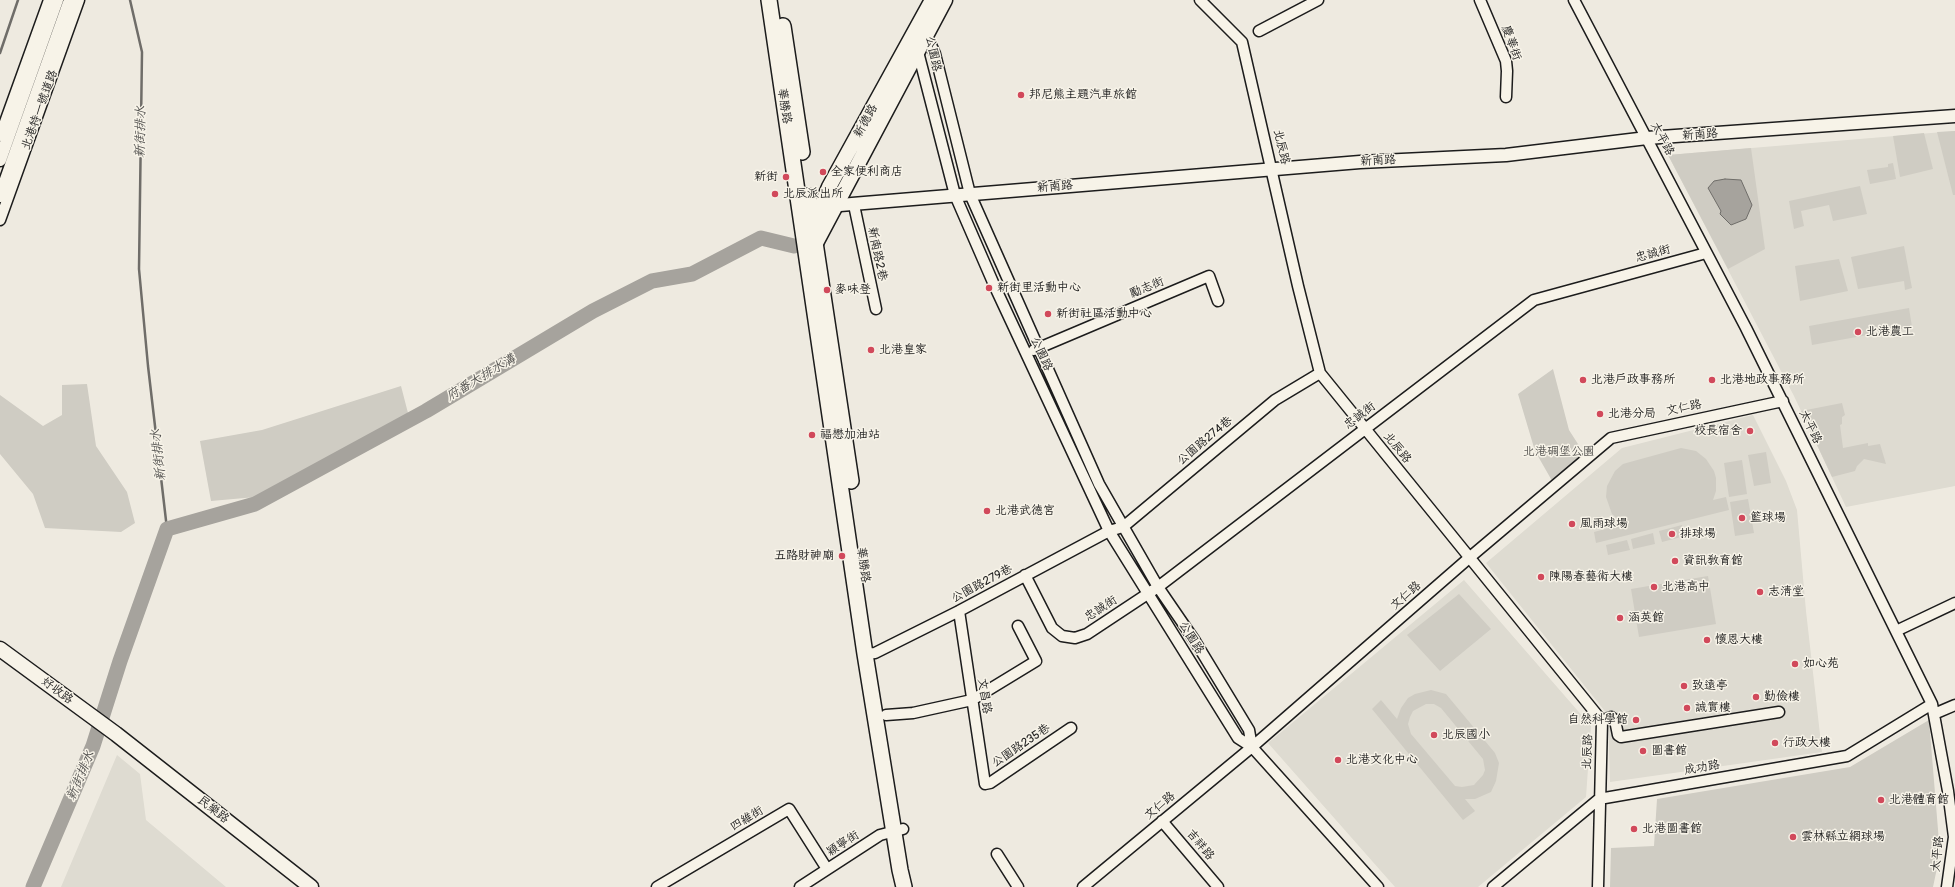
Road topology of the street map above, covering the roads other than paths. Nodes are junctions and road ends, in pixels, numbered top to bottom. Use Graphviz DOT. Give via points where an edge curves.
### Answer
graph roads {
  1 [pos="49,0"];
  2 [pos="57,0"];
  3 [pos="70,0"];
  4 [pos="79,0"];
  5 [pos="769,0"];
  6 [pos="779,0"];
  7 [pos="932,0"];
  8 [pos="945,0"];
  9 [pos="1200,0"];
  10 [pos="1318,0"];
  11 [pos="1480,0"];
  12 [pos="1574,0"];
  13 [pos="1259,31"];
  14 [pos="921,35"];
  15 [pos="919,53"];
  16 [pos="1506,97"];
  17 [pos="1955,116"];
  18 [pos="0,136"];
  19 [pos="1647,138"];
  20 [pos="0,160"];
  21 [pos="1273,169"];
  22 [pos="970,194"];
  23 [pos="955,195"];
  24 [pos="0,196"];
  25 [pos="854,205"];
  26 [pos="816,210"];
  27 [pos="0,220"];
  28 [pos="811,244"];
  29 [pos="1706,253"];
  30 [pos="1218,301"];
  31 [pos="876,309"];
  32 [pos="1039,347"];
  33 [pos="1026,353"];
  34 [pos="1320,373"];
  35 [pos="1783,402"];
  36 [pos="1364,429"];
  37 [pos="1123,527"];
  38 [pos="1109,531"];
  39 [pos="1469,558"];
  40 [pos="1025,575"];
  41 [pos="1158,587"];
  42 [pos="1148,594"];
  43 [pos="1955,603"];
  44 [pos="959,611"];
  45 [pos="1018,626"];
  46 [pos="1896,631"];
  47 [pos="0,649"];
  48 [pos="870,654"];
  49 [pos="972,700"];
  50 [pos="1955,705"];
  51 [pos="1933,709"];
  52 [pos="1779,712"];
  53 [pos="886,715"];
  54 [pos="1602,721"];
  55 [pos="1071,728"];
  56 [pos="114,733"];
  57 [pos="1252,747"];
  58 [pos="986,784"];
  59 [pos="1952,789"];
  60 [pos="1599,799"];
  61 [pos="1162,821"];
  62 [pos="899,830"];
  63 [pos="997,854"];
  64 [pos="827,870"];
  65 [pos="311,887"];
  66 [pos="657,887"];
  67 [pos="800,887"];
  68 [pos="904,887"];
  69 [pos="913,887"];
  70 [pos="1018,887"];
  71 [pos="1083,887"];
  72 [pos="1218,887"];
  73 [pos="1378,887"];
  74 [pos="1493,887"];
  75 [pos="1598,887"];
  76 [pos="1947,887"];
  1 -- 18 [label="street"];
  2 -- 20 [label="street, 北港特一號道路"];
  3 -- 24 [label="street, 北港特一號道路"];
  4 -- 27 [label="street, 北港特一號道路"];
  5 -- 26 [label="main road, 華勝路"];
  6 -- 26 [label="main road, 華勝路"];
  7 -- 14 [label="main road, 新德路"];
  8 -- 14 [label="main road, 新德路"];
  9 -- 21 [label="street, 北辰路" via="1242,42"];
  10 -- 13 [label="street"];
  11 -- 16 [label="street, 慶華街" via="1506,62"];
  12 -- 19 [label="street, 太平路"];
  14 -- 15 [label="main road, 新德路"];
  14 -- 22 [label="street, 公園路" via="935,54"];
  14 -- 26 [label="main road, 新德路"];
  15 -- 23 [label="street, 公園路"];
  15 -- 26 [label="main road, 新德路"];
  17 -- 19 [label="street, 新南路"];
  19 -- 21 [label="street, 新南路" via="1506,155"];
  19 -- 29 [label="street, 太平路"];
  21 -- 22 [label="street, 新南路"];
  21 -- 34 [label="street, 北辰路"];
  22 -- 23 [label="street, 新南路"];
  22 -- 32 [label="street, 公園路"];
  23 -- 25 [label="street, 新南路"];
  23 -- 33 [label="street, 公園路"];
  25 -- 26 [label="street, 新南路"];
  25 -- 31 [label="street, 新南路2巷"];
  26 -- 28 [label="main road, 華勝路"];
  26 -- 28 [label="main road, 新德路"];
  28 -- 48 [label="main road, 華勝路"];
  29 -- 35 [label="street, 太平路"];
  29 -- 36 [label="street, 忠誠街" via="1534,300"];
  30 -- 32 [label="street, 勵志街" via="1209,276"];
  32 -- 33 [label="street, 勵志街"];
  32 -- 37 [label="street, 公園路" via="1099,484"];
  33 -- 38 [label="street, 公園路"];
  34 -- 36 [label="street, 北辰路"];
  34 -- 37 [label="street, 公園路274巷" via="1275,400"];
  35 -- 39 [label="street, 文仁路" via="1611,438"];
  35 -- 46 [label="street, 太平路"];
  36 -- 39 [label="street, 北辰路"];
  36 -- 41 [label="street, 忠誠街"];
  37 -- 38 [label="street, 公園路274巷"];
  37 -- 41 [label="street, 公園路"];
  38 -- 40 [label="street, 公園路279巷"];
  38 -- 42 [label="street, 公園路"];
  39 -- 54 [label="street, 北辰路"];
  39 -- 57 [label="street, 文仁路"];
  40 -- 42 [label="street, 忠誠街" via="1052,628 1062,636 1075,638 1087,634"];
  40 -- 44 [label="street, 公園路279巷"];
  41 -- 42 [label="street, 忠誠街"];
  41 -- 57 [label="street, 公園路" via="1195,641 1249,730"];
  42 -- 57 [label="street, 公園路" via="1238,738"];
  43 -- 46 [label="street"];
  44 -- 48 [label="street, 公園路279巷"];
  44 -- 49 [label="street, 文昌路"];
  45 -- 49 [label="street" via="1036,661"];
  46 -- 51 [label="street, 太平路"];
  47 -- 56 [label="main road, 好收路"];
  48 -- 53 [label="main road, 華勝路"];
  48 -- 62 [label="main road, 華勝路"];
  49 -- 53 [label="street" via="913,713"];
  49 -- 58 [label="street, 文昌路"];
  50 -- 51 [label="street, 成功路"];
  51 -- 59 [label="street, 太平路"];
  51 -- 60 [label="street, 成功路" via="1848,756"];
  52 -- 54 [label="street" via="1621,737 1618,735 1615,720 1611,717"];
  53 -- 62 [label="main road, 華勝路"];
  54 -- 60 [label="street, 北辰路"];
  55 -- 58 [label="street, 公園路235巷"];
  56 -- 65 [label="main road, 民樂路"];
  57 -- 61 [label="street, 文仁路"];
  57 -- 73 [label="street, 公園路"];
  59 -- 76 [label="street, 太平路" via="1954,837"];
  60 -- 74 [label="street, 成功路"];
  60 -- 75 [label="street, 北辰路"];
  61 -- 71 [label="street, 文仁路"];
  61 -- 72 [label="street, 吉祥路"];
  62 -- 64 [label="street, 穎寧街" via="880,835"];
  62 -- 68 [label="main road, 華勝路" via="900,870"];
  62 -- 69 [label="main road, 華勝路"];
  63 -- 70 [label="street"];
  64 -- 66 [label="street, 四維街" via="789,809"];
  64 -- 67 [label="street, 穎寧街"];
}
